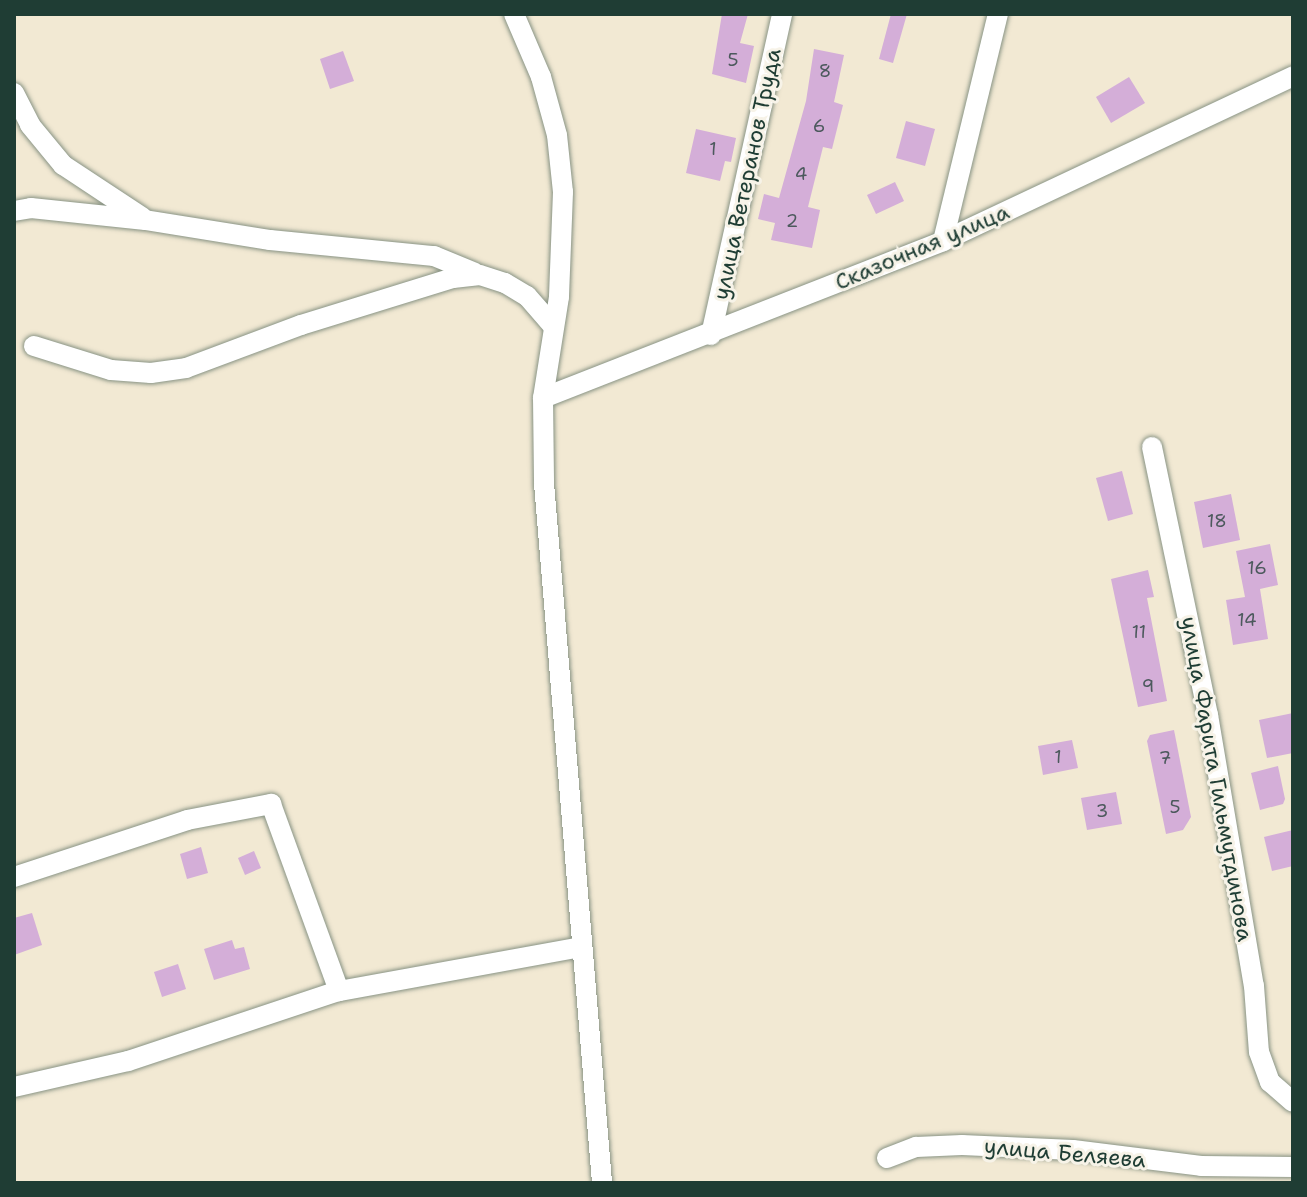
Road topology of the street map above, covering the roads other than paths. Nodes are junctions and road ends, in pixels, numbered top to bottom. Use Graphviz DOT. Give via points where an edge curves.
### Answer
graph roads {
  1 [pos="514,14"];
  2 [pos="782,14"];
  3 [pos="998,14"];
  4 [pos="1293,76"];
  5 [pos="14,93"];
  6 [pos="14,211"];
  7 [pos="145,220"];
  8 [pos="943,241"];
  9 [pos="480,275"];
  10 [pos="552,325"];
  11 [pos="711,335"];
  12 [pos="34,346"];
  13 [pos="543,398"];
  14 [pos="1152,447"];
  15 [pos="14,877"];
  16 [pos="581,947"];
  17 [pos="339,991"];
  18 [pos="14,1087"];
  19 [pos="1293,1102"];
  20 [pos="887,1158"];
  21 [pos="1293,1167"];
  22 [pos="602,1183"];
  1 -- 10 [label="street" via="541,77 557,135 563,192 559,297"];
  2 -- 11 [label="street, улица Ветеранов Труда"];
  3 -- 8 [label="street"];
  4 -- 8 [label="street, Сказочная улица"];
  5 -- 7 [label="street" via="30,125 63,165"];
  6 -- 7 [label="street" via="31,208"];
  7 -- 9 [label="street" via="270,240 434,256"];
  8 -- 11 [label="street, Сказочная улица"];
  9 -- 10 [label="street" via="527,296"];
  9 -- 12 [label="street" via="453,278 316,320 186,368 151,373 111,370"];
  10 -- 13 [label="street"];
  11 -- 13 [label="street, Сказочная улица"];
  13 -- 16 [label="street" via="544,483"];
  14 -- 19 [label="street, улица Фарита Гильмутдинова" via="1227,821 1254,986 1259,1052 1270,1082"];
  15 -- 17 [label="street" via="187,820 271,804"];
  16 -- 17 [label="street"];
  16 -- 22 [label="street"];
  17 -- 18 [label="street" via="128,1061"];
  20 -- 21 [label="street, улица Беляева" via="916,1147 962,1145 1073,1150 1201,1166"];
}
